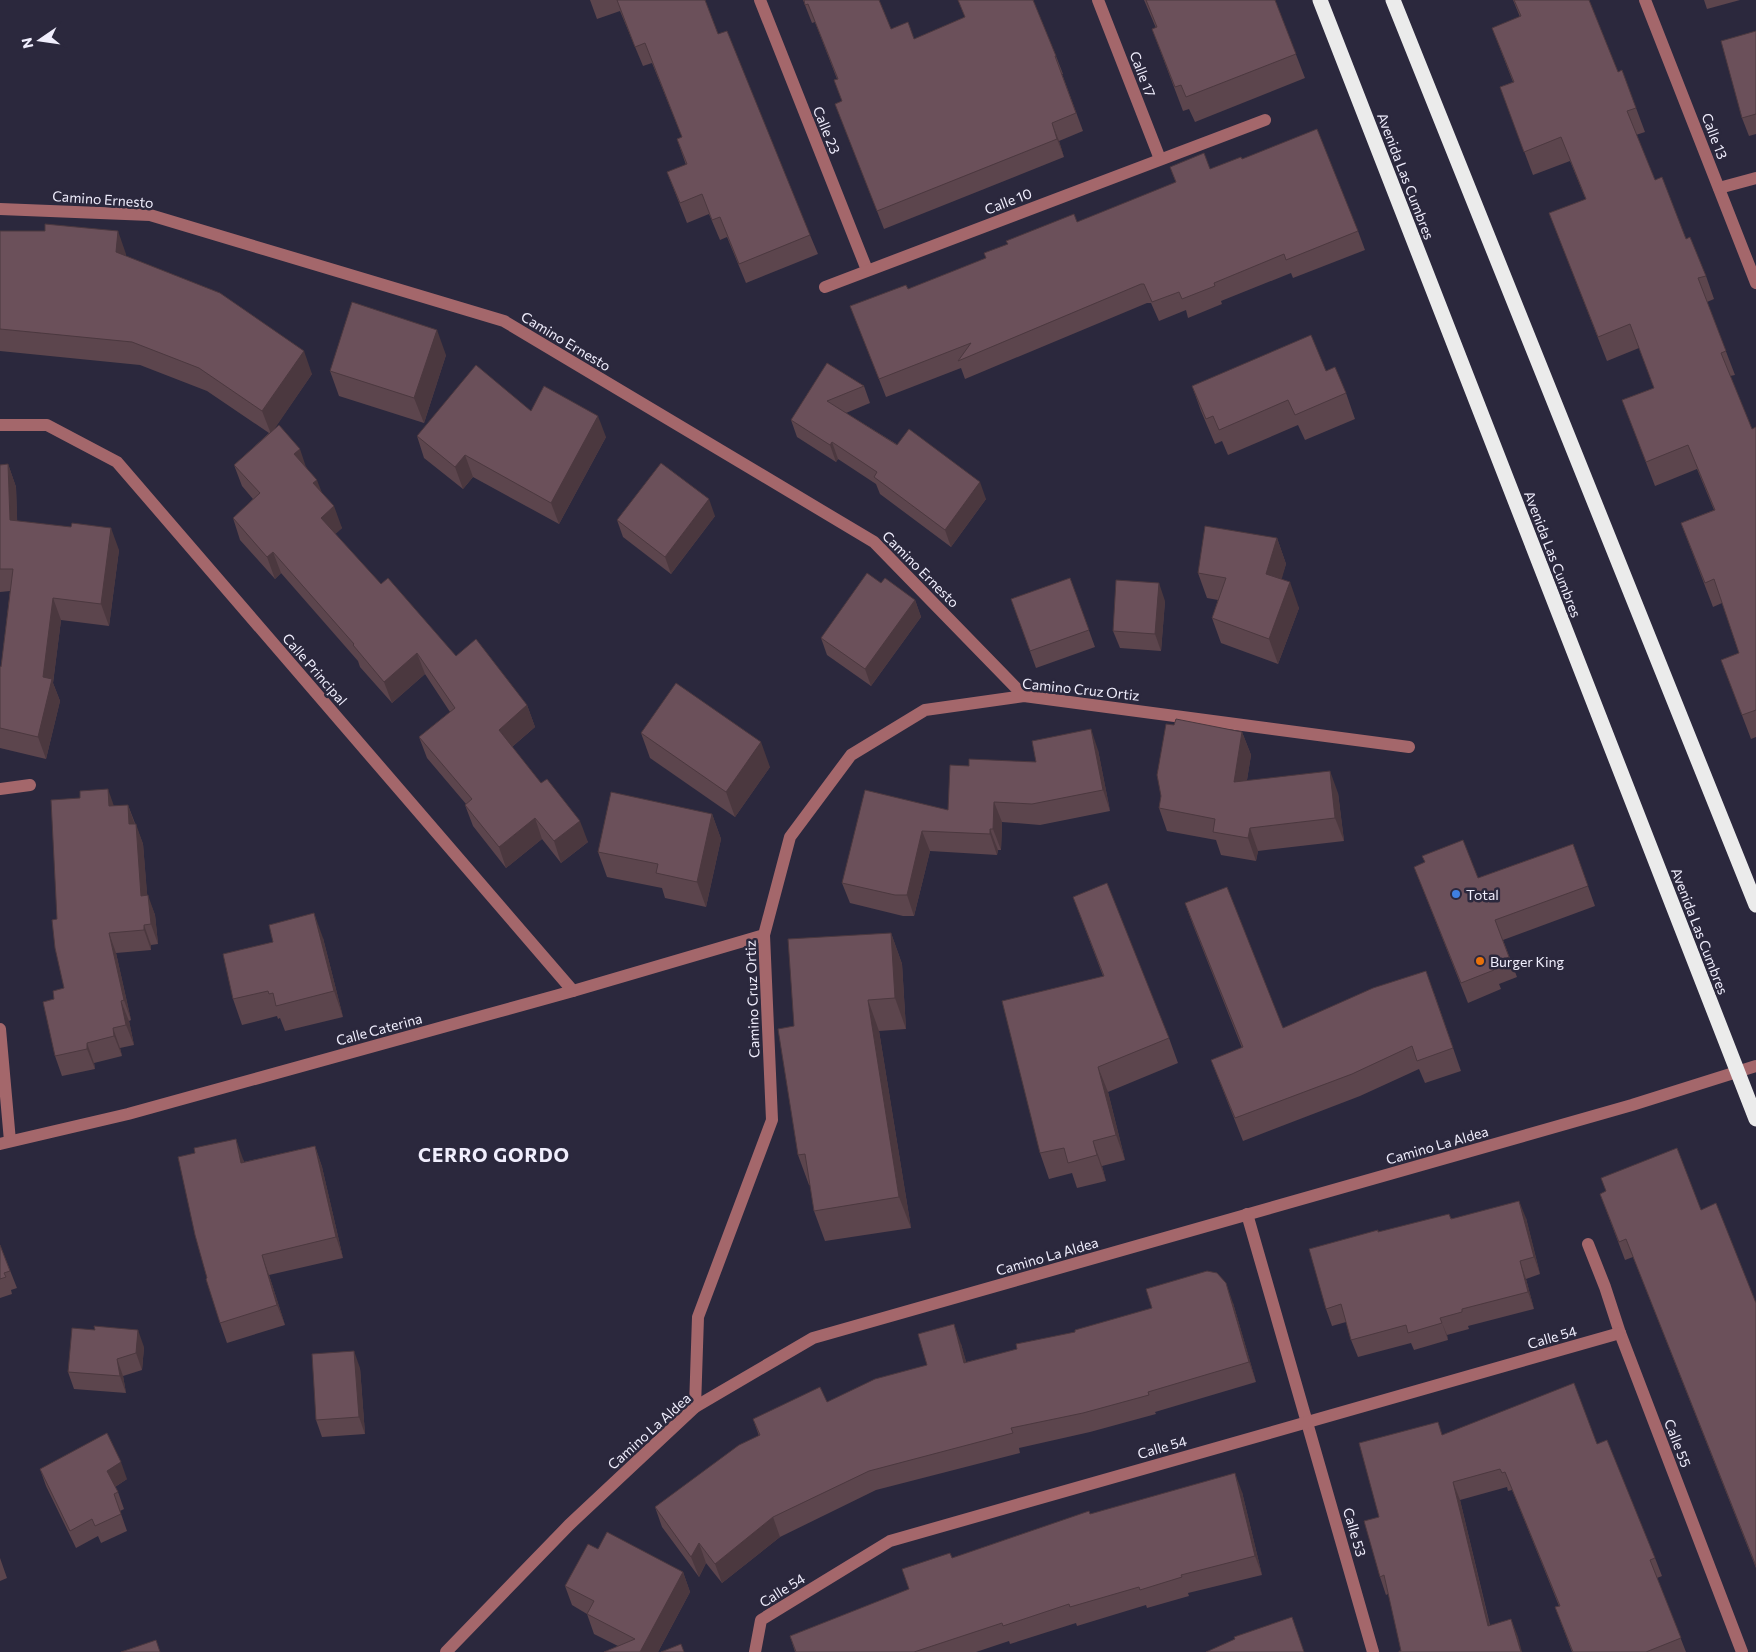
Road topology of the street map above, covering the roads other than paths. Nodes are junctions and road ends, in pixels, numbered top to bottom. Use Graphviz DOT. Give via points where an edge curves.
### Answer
graph roads {
  1 [pos="760,0"];
  2 [pos="1098,0"];
  3 [pos="1320,0"];
  4 [pos="1394,0"];
  5 [pos="1645,0"];
  6 [pos="1265,120"];
  7 [pos="1160,159"];
  8 [pos="1756,178"];
  9 [pos="1719,188"];
  10 [pos="0,209"];
  11 [pos="867,270"];
  12 [pos="1756,283"];
  13 [pos="825,287"];
  14 [pos="0,425"];
  15 [pos="1024,696"];
  16 [pos="1409,747"];
  17 [pos="30,786"];
  18 [pos="0,789"];
  19 [pos="1756,905"];
  20 [pos="764,935"];
  21 [pos="573,991"];
  22 [pos="0,1029"];
  23 [pos="1756,1066"];
  24 [pos="1738,1072"];
  25 [pos="1756,1119"];
  26 [pos="5,1143"];
  27 [pos="1247,1214"];
  28 [pos="1588,1244"];
  29 [pos="1620,1334"];
  30 [pos="695,1407"];
  31 [pos="1308,1421"];
  32 [pos="446,1652"];
  33 [pos="755,1652"];
  34 [pos="1373,1652"];
  35 [pos="1742,1652"];
  1 -- 11 [label="street, Calle 23"];
  2 -- 7 [label="street, Calle 17"];
  3 -- 24 [label="highway, Avenida Las Cumbres"];
  4 -- 19 [label="highway"];
  5 -- 9 [label="street, Calle 13"];
  6 -- 7 [label="street, Calle 10"];
  7 -- 11 [label="street, Calle 10"];
  8 -- 9 [label="street"];
  9 -- 12 [label="street, Calle 13"];
  10 -- 15 [label="street, Camino Ernesto" via="150,215 504,321 874,542"];
  11 -- 13 [label="street, Calle 10"];
  14 -- 21 [label="street, Calle Principal" via="46,425 117,462"];
  15 -- 16 [label="street, Camino Cruz Ortiz"];
  15 -- 20 [label="street, Camino Cruz Ortiz" via="925,710 851,754 790,837"];
  17 -- 18 [label="street"];
  20 -- 21 [label="street, Calle Caterina"];
  20 -- 30 [label="street, Camino Cruz Ortiz" via="772,1120 698,1317"];
  21 -- 26 [label="street, Calle Caterina" via="138,1111"];
  22 -- 26 [label="street"];
  23 -- 24 [label="street, Camino La Aldea"];
  24 -- 25 [label="highway, Avenida Las Cumbres"];
  24 -- 27 [label="street, Camino La Aldea"];
  27 -- 30 [label="street, Camino La Aldea" via="813,1338"];
  27 -- 31 [label="street, Calle 53"];
  28 -- 29 [label="street, Calle 55"];
  29 -- 31 [label="street, Calle 54"];
  29 -- 35 [label="street, Calle 55"];
  30 -- 32 [label="street, Camino La Aldea" via="569,1525"];
  31 -- 33 [label="street, Calle 54" via="890,1540 761,1620"];
  31 -- 34 [label="street, Calle 53"];
}
